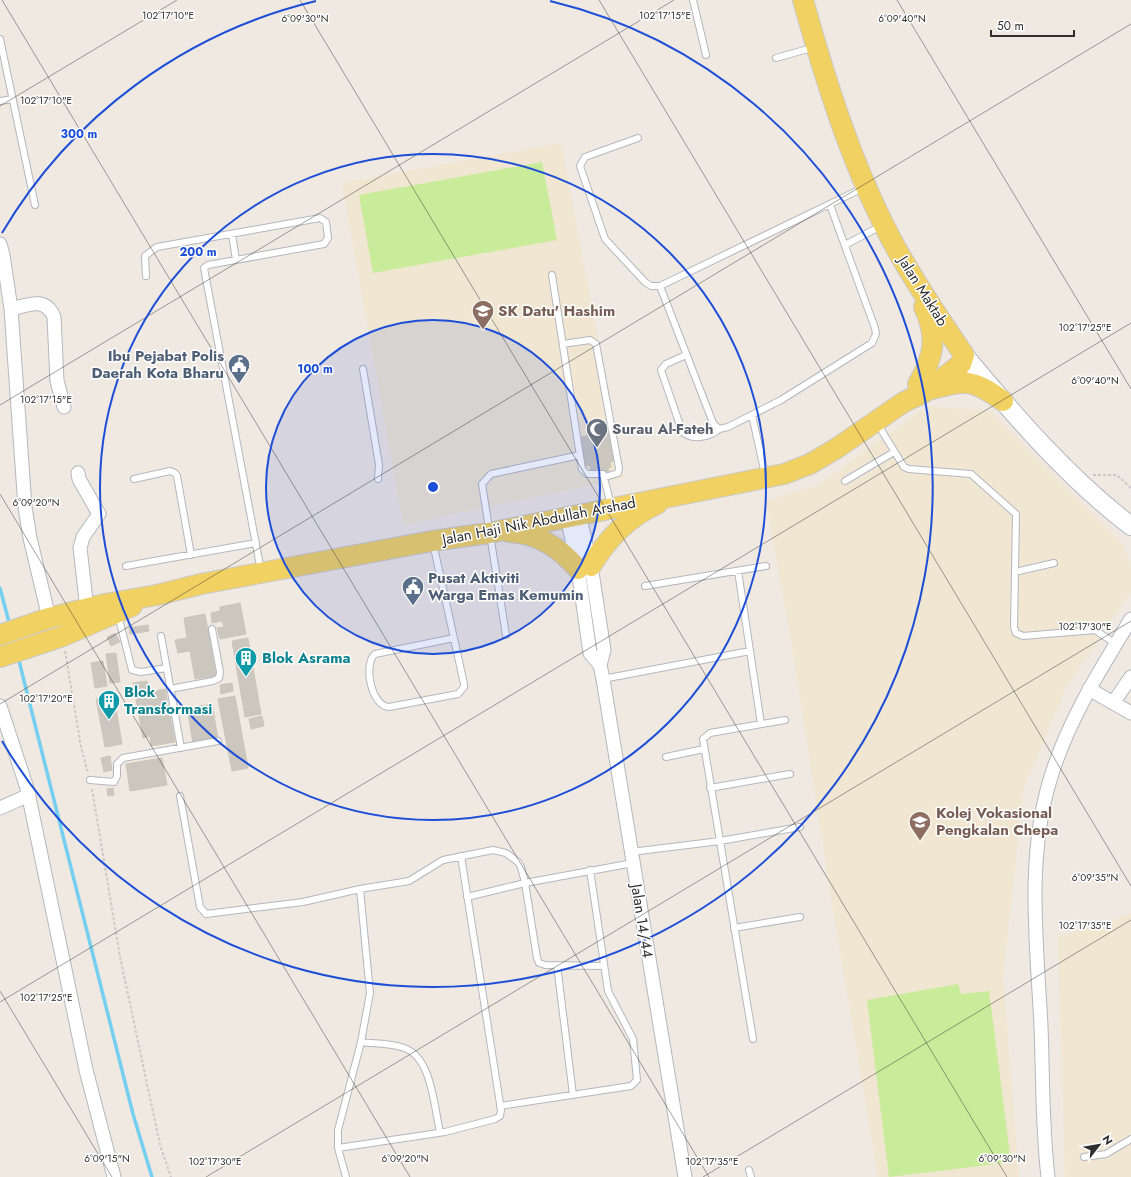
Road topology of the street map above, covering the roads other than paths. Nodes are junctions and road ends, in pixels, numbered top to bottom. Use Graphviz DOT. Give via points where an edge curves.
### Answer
graph roads {
  1 [pos="693,0"];
  2 [pos="803,0"];
  3 [pos="0,39"];
  4 [pos="816,46"];
  5 [pos="706,55"];
  6 [pos="776,58"];
  7 [pos="13,99"];
  8 [pos="0,101"];
  9 [pos="638,138"];
  10 [pos="866,186"];
  11 [pos="35,205"];
  12 [pos="830,205"];
  13 [pos="884,224"];
  14 [pos="232,234"];
  15 [pos="0,244"];
  16 [pos="846,245"];
  17 [pos="897,251"];
  18 [pos="236,260"];
  19 [pos="552,275"];
  20 [pos="146,276"];
  21 [pos="660,286"];
  22 [pos="11,309"];
  23 [pos="563,344"];
  24 [pos="686,355"];
  25 [pos="964,355"];
  26 [pos="363,369"];
  27 [pos="921,388"];
  28 [pos="1003,401"];
  29 [pos="64,407"];
  30 [pos="752,416"];
  31 [pos="876,421"];
  32 [pos="719,429"];
  33 [pos="894,452"];
  34 [pos="580,455"];
  35 [pos="78,473"];
  36 [pos="605,477"];
  37 [pos="766,478"];
  38 [pos="134,479"];
  39 [pos="378,479"];
  40 [pos="845,481"];
  41 [pos="691,493"];
  42 [pos="612,507"];
  43 [pos="573,515"];
  44 [pos="1131,526"];
  45 [pos="489,532"];
  46 [pos="432,541"];
  47 [pos="256,544"];
  48 [pos="191,555"];
  49 [pos="1054,563"];
  50 [pos="126,566"];
  51 [pos="766,566"];
  52 [pos="584,567"];
  53 [pos="738,571"];
  54 [pos="262,572"];
  55 [pos="1016,572"];
  56 [pos="645,586"];
  57 [pos="157,595"];
  58 [pos="87,609"];
  59 [pos="117,613"];
  60 [pos="45,619"];
  61 [pos="1131,619"];
  62 [pos="212,629"];
  63 [pos="0,635"];
  64 [pos="506,635"];
  65 [pos="161,636"];
  66 [pos="454,638"];
  67 [pos="1116,644"];
  68 [pos="750,651"];
  69 [pos="0,657"];
  70 [pos="167,668"];
  71 [pos="1131,677"];
  72 [pos="603,679"];
  73 [pos="170,689"];
  74 [pos="1089,690"];
  75 [pos="1113,703"];
  76 [pos="0,706"];
  77 [pos="1131,713"];
  78 [pos="785,720"];
  79 [pos="762,724"];
  80 [pos="218,742"];
  81 [pos="181,748"];
  82 [pos="704,749"];
  83 [pos="666,757"];
  84 [pos="790,774"];
  85 [pos="90,780"];
  86 [pos="710,788"];
  87 [pos="29,795"];
  88 [pos="180,796"];
  89 [pos="0,808"];
  90 [pos="800,828"];
  91 [pos="720,841"];
  92 [pos="461,856"];
  93 [pos="632,858"];
  94 [pos="590,870"];
  95 [pos="525,883"];
  96 [pos="360,889"];
  97 [pos="467,897"];
  98 [pos="800,917"];
  99 [pos="734,928"];
  100 [pos="557,965"];
  101 [pos="604,966"];
  102 [pos="753,1040"];
  103 [pos="361,1042"];
  104 [pos="573,1095"];
  105 [pos="500,1106"];
  106 [pos="440,1132"];
  107 [pos="1131,1139"];
  108 [pos="338,1148"];
  109 [pos="1084,1158"];
  110 [pos="114,1177"];
  111 [pos="346,1177"];
  112 [pos="685,1177"];
  113 [pos="1048,1177"];
  1 -- 5 [label="lane"];
  2 -- 4 [label="main road, Jalan Maktab"];
  3 -- 7 [label="lane"];
  4 -- 6 [label="lane"];
  4 -- 10 [label="main road, Jalan Maktab" via="841,124"];
  7 -- 8 [label="lane"];
  7 -- 11 [label="lane"];
  9 -- 21 [label="lane" via="585,157 580,166 605,239 645,282 651,286"];
  10 -- 12 [label="lane"];
  10 -- 13 [label="main road, Jalan Maktab"];
  12 -- 16 [label="lane"];
  12 -- 21 [label="lane"];
  13 -- 16 [label="lane"];
  13 -- 17 [label="main road, Jalan Maktab"];
  14 -- 18 [label="lane"];
  14 -- 18 [label="lane" via="320,218 326,222 328,238 324,244"];
  14 -- 20 [label="lane" via="155,248 145,256"];
  15 -- 22 [label="street"];
  16 -- 30 [label="lane" via="875,328 875,339"];
  17 -- 25 [label="main road, Jalan Maktab"];
  17 -- 27 [label="main road" via="928,317 932,332 931,357"];
  18 -- 47 [label="lane" via="205,266 204,271"];
  19 -- 23 [label="lane"];
  21 -- 24 [label="lane"];
  22 -- 29 [label="street" via="45,304 51,309 54,317 57,381"];
  22 -- 60 [label="street" via="25,507"];
  23 -- 34 [label="lane"];
  23 -- 36 [label="lane" via="590,340 596,344 619,468 618,473"];
  24 -- 32 [label="lane" via="713,423"];
  24 -- 32 [label="lane" via="666,364 661,370 682,431 685,435 696,438 712,435"];
  25 -- 27 [label="main road, Jalan Haji Nik Abdullah Arshad" via="961,364"];
  25 -- 28 [label="street, Jalan Maktab"];
  26 -- 39 [label="lane" via="380,464"];
  27 -- 28 [label="main road" via="964,382 986,388"];
  27 -- 31 [label="main road, Jalan Haji Nik Abdullah Arshad"];
  28 -- 44 [label="street, Jalan Maktab" via="1055,458"];
  30 -- 32 [label="lane"];
  30 -- 37 [label="lane"];
  31 -- 33 [label="lane"];
  31 -- 37 [label="main road, Jalan Haji Nik Abdullah Arshad" via="810,464"];
  33 -- 40 [label="lane"];
  33 -- 55 [label="lane" via="906,468 971,474 1014,512 1017,519"];
  34 -- 36 [label="lane" via="584,472 590,475 601,473"];
  34 -- 45 [label="lane" via="486,477 481,487"];
  35 -- 58 [label="street" via="99,514 83,537 80,548"];
  36 -- 42 [label="lane"];
  37 -- 41 [label="main road, Jalan Haji Nik Abdullah Arshad"];
  38 -- 48 [label="lane" via="175,472"];
  41 -- 42 [label="main road, Jalan Haji Nik Abdullah Arshad"];
  41 -- 52 [label="main road" via="654,505 632,518"];
  42 -- 43 [label="main road, Jalan Haji Nik Abdullah Arshad"];
  43 -- 45 [label="main road, Jalan Haji Nik Abdullah Arshad"];
  43 -- 52 [label="street, Jalan 14/44"];
  45 -- 46 [label="main road, Jalan Haji Nik Abdullah Arshad"];
  45 -- 52 [label="main road" via="514,532 538,538"];
  45 -- 64 [label="lane"];
  46 -- 54 [label="main road, Jalan Haji Nik Abdullah Arshad"];
  46 -- 66 [label="lane"];
  47 -- 48 [label="lane"];
  47 -- 54 [label="lane"];
  48 -- 50 [label="lane"];
  49 -- 55 [label="lane"];
  51 -- 53 [label="lane"];
  52 -- 72 [label="street, Jalan 14/44" via="590,653 600,665"];
  53 -- 56 [label="lane"];
  53 -- 68 [label="lane"];
  54 -- 57 [label="main road, Jalan Haji Nik Abdullah Arshad"];
  55 -- 67 [label="lane" via="1016,633 1023,636 1095,630"];
  57 -- 58 [label="main road, Jalan Haji Nik Abdullah Arshad"];
  57 -- 59 [label="main road, Jalan Haji Nik Abdullah Arshad"];
  58 -- 60 [label="main road, Jalan Haji Nik Abdullah Arshad"];
  59 -- 69 [label="main road, Jalan Haji Nik Abdullah Arshad" via="56,639"];
  59 -- 70 [label="lane" via="132,670 141,672"];
  60 -- 63 [label="main road, Jalan Haji Nik Abdullah Arshad"];
  61 -- 67 [label="street"];
  62 -- 73 [label="lane" via="220,672 218,678"];
  65 -- 70 [label="lane"];
  66 -- 66 [label="lane" via="464,684 461,692 390,706 384,706 375,697 368,666 375,654"];
  67 -- 74 [label="street"];
  68 -- 72 [label="lane"];
  68 -- 79 [label="lane"];
  70 -- 73 [label="lane"];
  71 -- 75 [label="street"];
  72 -- 93 [label="street, Jalan 14/44"];
  73 -- 81 [label="lane"];
  74 -- 75 [label="street"];
  74 -- 113 [label="street" via="1066,734 1049,780 1040,829 1035,904"];
  75 -- 77 [label="street"];
  76 -- 87 [label="street"];
  78 -- 79 [label="lane"];
  79 -- 82 [label="lane" via="707,734 703,739"];
  80 -- 81 [label="lane"];
  81 -- 85 [label="lane" via="123,758 116,764 118,776 114,782"];
  82 -- 83 [label="lane"];
  82 -- 86 [label="lane"];
  84 -- 86 [label="lane"];
  86 -- 91 [label="lane"];
  87 -- 89 [label="street"];
  87 -- 110 [label="street" via="86,1070"];
  88 -- 96 [label="lane" via="200,908 204,913 303,902"];
  90 -- 91 [label="lane"];
  91 -- 93 [label="lane"];
  91 -- 99 [label="lane"];
  92 -- 95 [label="lane" via="493,850 506,853 522,867"];
  92 -- 96 [label="lane" via="439,862 412,880"];
  92 -- 97 [label="lane"];
  93 -- 94 [label="lane"];
  93 -- 112 [label="street, Jalan 14/44"];
  94 -- 95 [label="lane"];
  94 -- 101 [label="lane"];
  95 -- 97 [label="lane"];
  95 -- 100 [label="lane" via="538,961 542,964"];
  96 -- 103 [label="lane" via="370,993"];
  97 -- 105 [label="lane"];
  98 -- 99 [label="lane"];
  99 -- 102 [label="lane"];
  100 -- 101 [label="lane"];
  100 -- 104 [label="lane"];
  101 -- 104 [label="lane" via="609,993 633,1038 637,1080 630,1086"];
  103 -- 106 [label="lane" via="405,1048 417,1055 427,1073"];
  103 -- 108 [label="lane" via="338,1130"];
  104 -- 105 [label="lane"];
  105 -- 106 [label="lane" via="500,1116 495,1119"];
  106 -- 108 [label="lane"];
  107 -- 109 [label="lane" via="1106,1154"];
  108 -- 111 [label="lane"];
}
